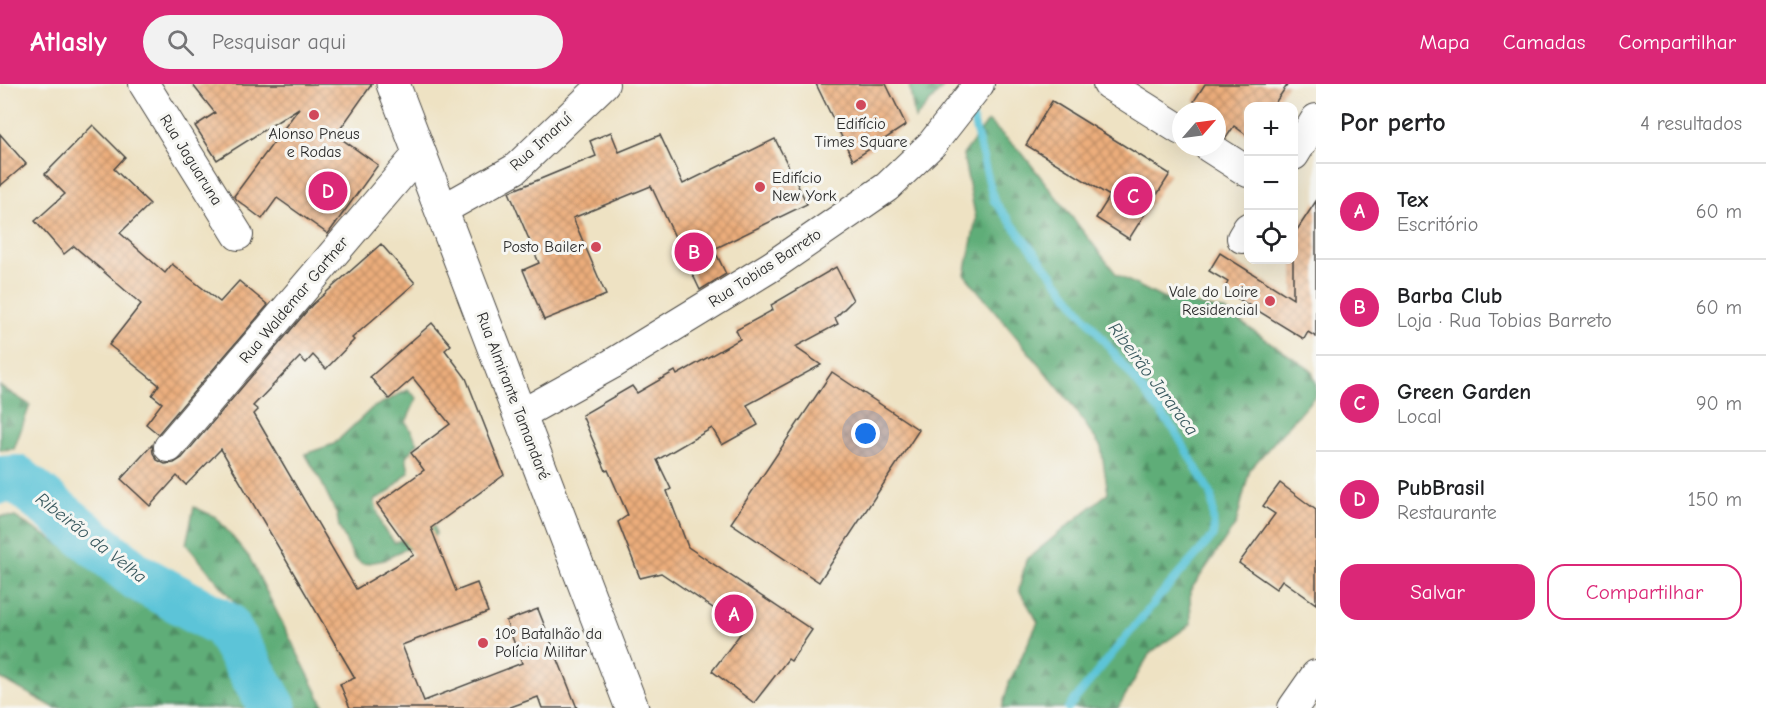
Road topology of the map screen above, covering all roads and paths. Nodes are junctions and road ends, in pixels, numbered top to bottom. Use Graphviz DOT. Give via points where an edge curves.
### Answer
graph roads {
  1 [pos="144,84"];
  2 [pos="393,84"];
  3 [pos="604,84"];
  4 [pos="980,84"];
  5 [pos="1108,84"];
  6 [pos="1316,119"];
  7 [pos="1172,124"];
  8 [pos="1298,147"];
  9 [pos="420,152"];
  10 [pos="1223,156"];
  11 [pos="1244,169"];
  12 [pos="442,210"];
  13 [pos="238,235"];
  14 [pos="520,415"];
  15 [pos="169,447"];
  16 [pos="1316,675"];
  17 [pos="632,708"];
  18 [pos="1293,708"];
  1 -- 13 [label="street, Rua Jaguaruna"];
  2 -- 9 [label="main road, Rua Almirante Tamandaré"];
  3 -- 12 [label="street, Rua Imaruí" via="515,169"];
  4 -- 14 [label="street, Rua Tobias Barreto" via="932,144 887,187 772,266"];
  5 -- 7 [label="street"];
  6 -- 8 [label="street"];
  9 -- 12 [label="main road, Rua Almirante Tamandaré"];
  9 -- 15 [label="street, Rua Waldemar Gartner"];
  10 -- 11 [label="street"];
  12 -- 14 [label="main road, Rua Almirante Tamandaré"];
  14 -- 17 [label="main road, Rua Almirante Tamandaré"];
  16 -- 18 [label="street"];
}
